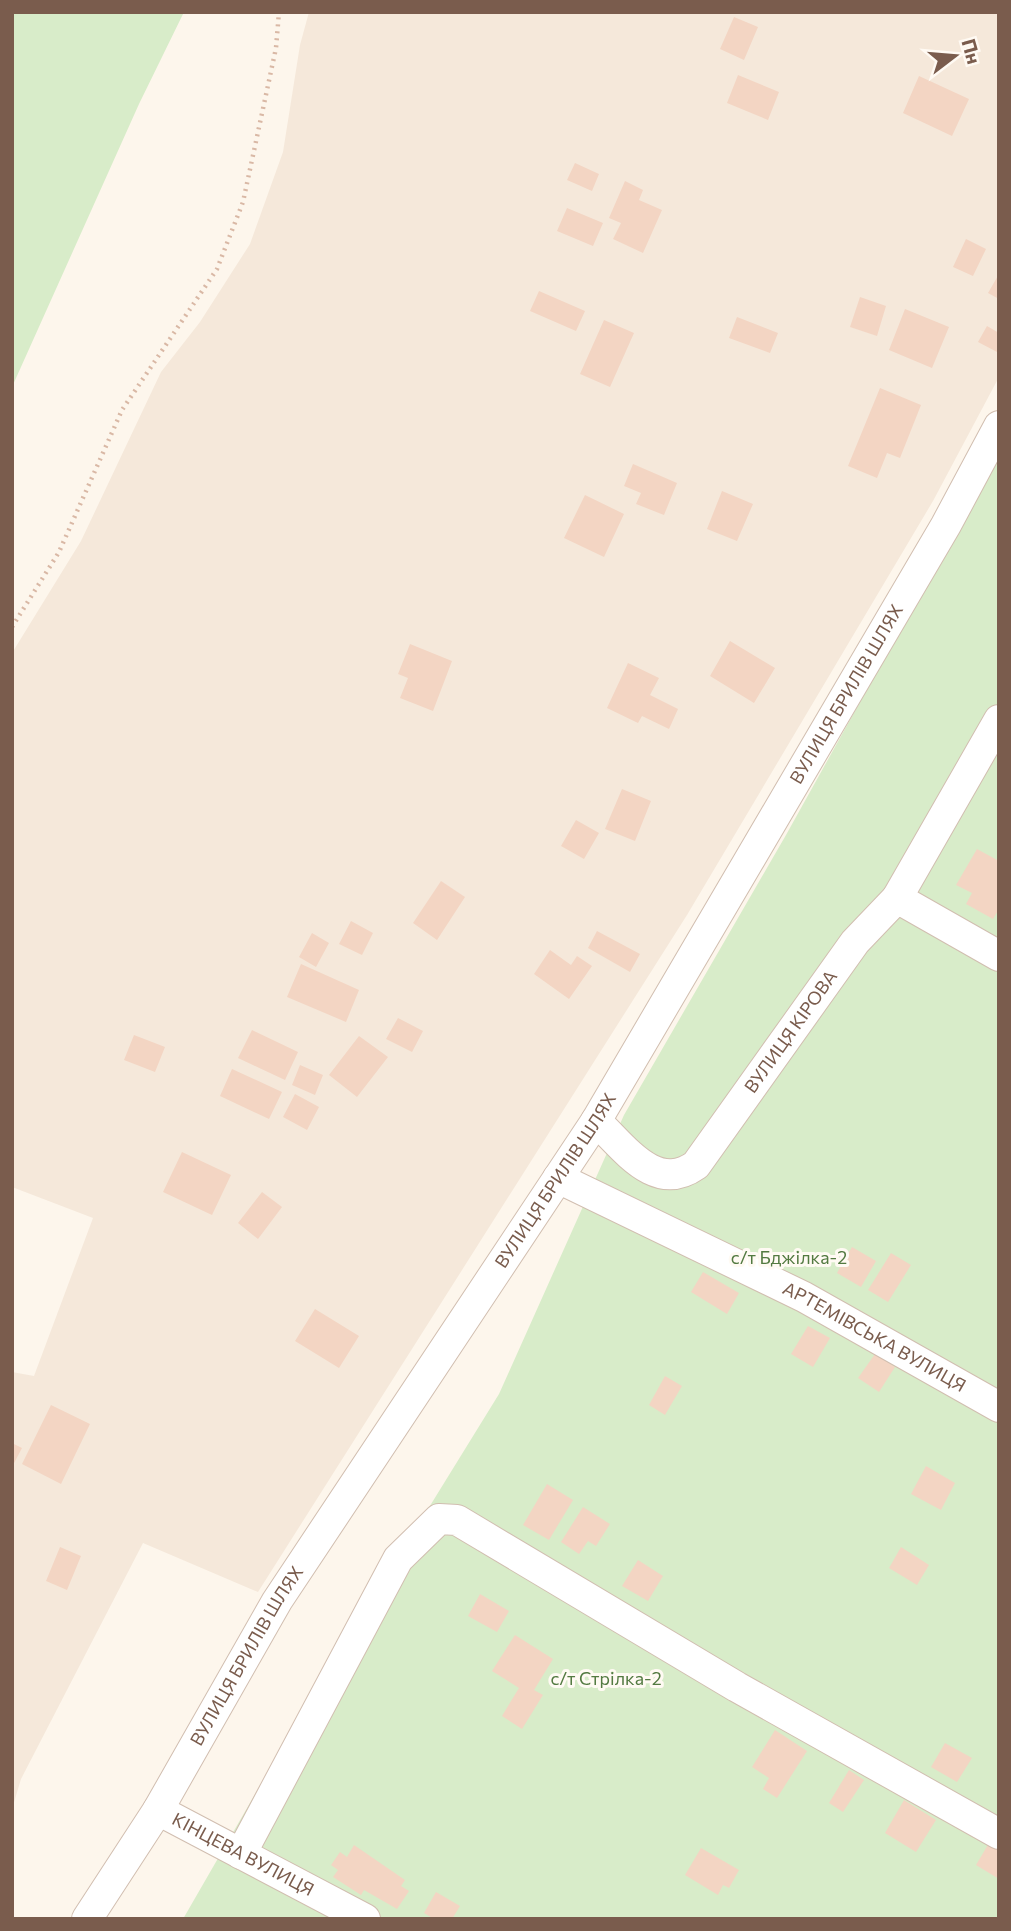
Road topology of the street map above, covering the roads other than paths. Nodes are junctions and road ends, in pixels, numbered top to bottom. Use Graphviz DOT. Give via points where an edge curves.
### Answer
graph roads {
  1 [pos="999,426"];
  2 [pos="999,720"];
  3 [pos="897,898"];
  4 [pos="999,956"];
  5 [pos="596,1121"];
  6 [pos="558,1178"];
  7 [pos="999,1407"];
  8 [pos="158,1810"];
  9 [pos="999,1834"];
  10 [pos="241,1854"];
  11 [pos="86,1919"];
  12 [pos="365,1919"];
  1 -- 5 [label="street, ВУЛИЦЯ БРИЛІВ ШЛЯХ" via="946,525"];
  2 -- 3 [label="street"];
  3 -- 4 [label="street"];
  3 -- 5 [label="street, ВУЛИЦЯ КІРОВА" via="847,953 696,1165 673,1176 660,1175"];
  5 -- 6 [label="street, ВУЛИЦЯ БРИЛІВ ШЛЯХ"];
  6 -- 7 [label="street, АРТЕМІВСЬКА ВУЛИЦЯ" via="804,1297"];
  6 -- 8 [label="street, ВУЛИЦЯ БРИЛІВ ШЛЯХ" via="277,1601"];
  8 -- 10 [label="street, КІНЦЕВА ВУЛИЦЯ"];
  8 -- 11 [label="street, ВУЛИЦЯ БРИЛІВ ШЛЯХ"];
  9 -- 10 [label="street" via="457,1520 439,1520 398,1559"];
  10 -- 12 [label="street, КІНЦЕВА ВУЛИЦЯ"];
}
